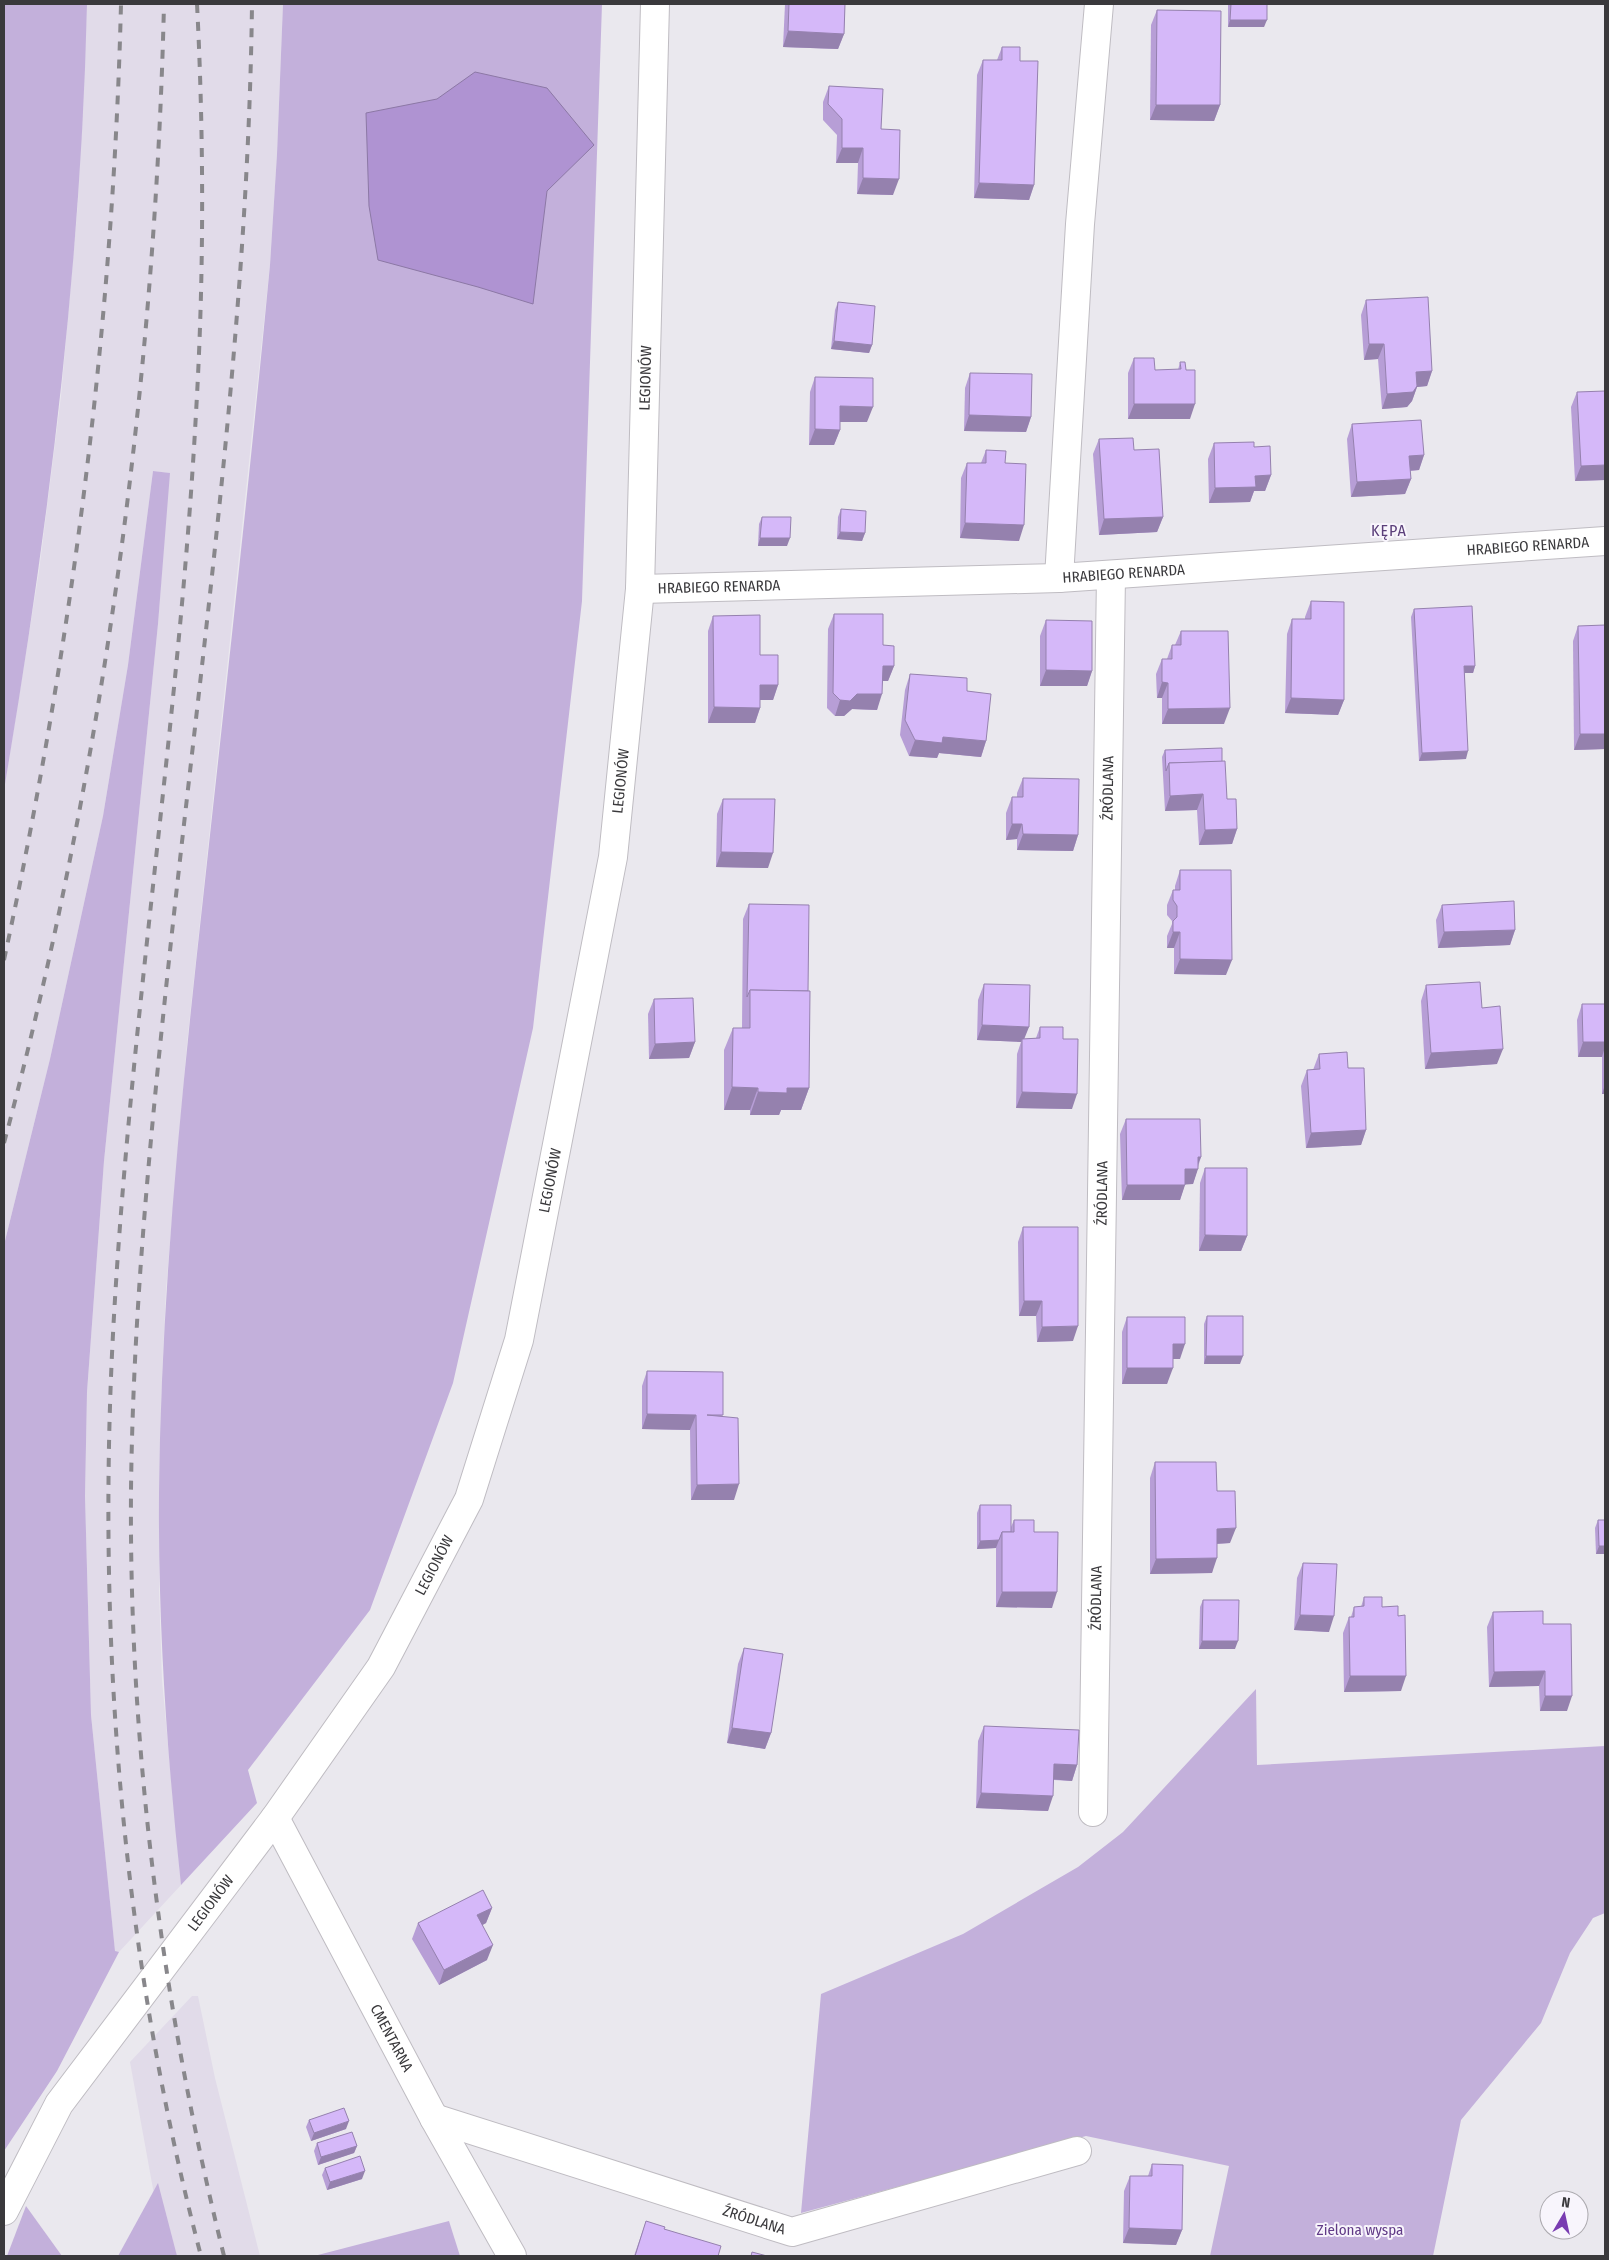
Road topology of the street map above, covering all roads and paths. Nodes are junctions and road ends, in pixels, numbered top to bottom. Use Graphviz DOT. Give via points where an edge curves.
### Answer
graph roads {
  1 [pos="655,4"];
  2 [pos="1099,4"];
  3 [pos="1605,541"];
  4 [pos="1111,575"];
  5 [pos="1059,578"];
  6 [pos="640,589"];
  7 [pos="1093,1812"];
  8 [pos="275,1818"];
  9 [pos="434,2118"];
  10 [pos="1077,2152"];
  11 [pos="4,2211"];
  12 [pos="512,2256"];
  1 -- 6 [label="street, LEGIONÓW"];
  2 -- 5 [label="street" via="1080,224"];
  3 -- 4 [label="street, HRABIEGO RENARDA"];
  4 -- 5 [label="street, HRABIEGO RENARDA"];
  4 -- 7 [label="street, ŹRÓDLANA"];
  5 -- 6 [label="street, HRABIEGO RENARDA"];
  6 -- 8 [label="street, LEGIONÓW" via="613,857 519,1340 469,1499 381,1667"];
  8 -- 9 [label="street, CMENTARNA"];
  8 -- 11 [label="street, LEGIONÓW" via="59,2104"];
  9 -- 10 [label="street, ŹRÓDLANA" via="792,2232"];
  9 -- 12 [label="street, CMENTARNA"];
}
